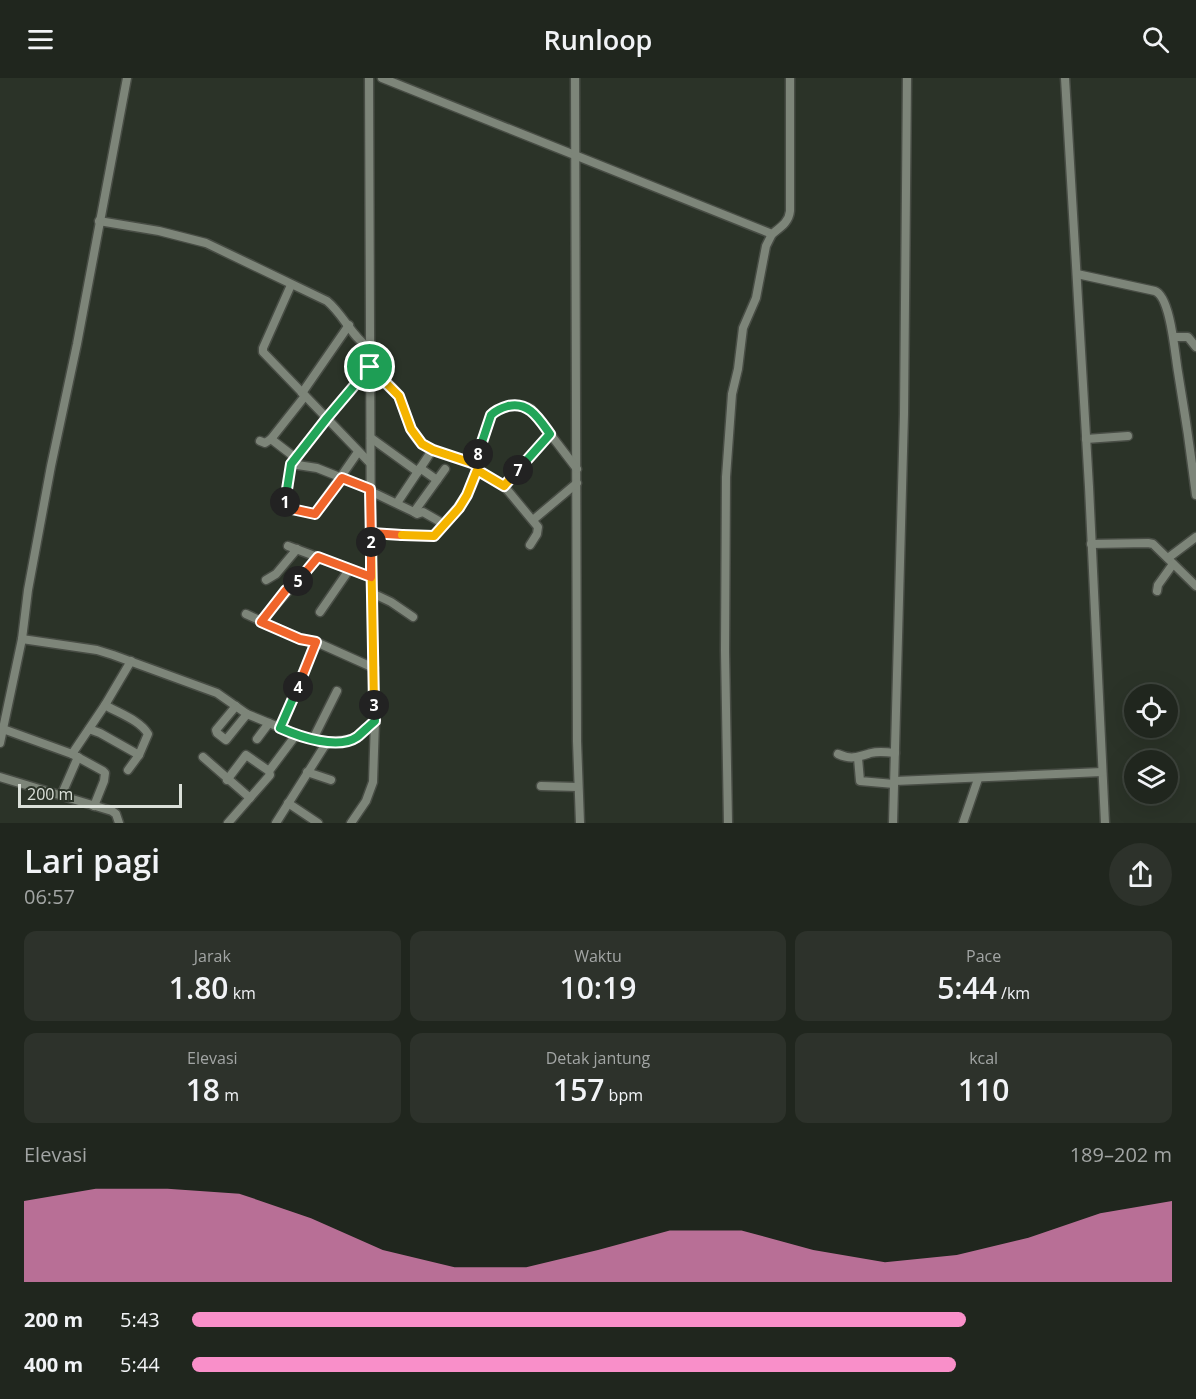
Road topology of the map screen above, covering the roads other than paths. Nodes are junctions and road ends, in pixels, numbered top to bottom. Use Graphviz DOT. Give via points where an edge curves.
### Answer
graph roads {
  1 [pos="127,78"];
  2 [pos="369,78"];
  3 [pos="382,78"];
  4 [pos="575,78"];
  5 [pos="790,78"];
  6 [pos="907,78"];
  7 [pos="1065,78"];
  8 [pos="575,154"];
  9 [pos="99,220"];
  10 [pos="772,234"];
  11 [pos="1077,274"];
  12 [pos="291,285"];
  13 [pos="349,325"];
  14 [pos="1181,337"];
  15 [pos="1196,347"];
  16 [pos="369,348"];
  17 [pos="370,369"];
  18 [pos="303,395"];
  19 [pos="327,418"];
  20 [pos="550,434"];
  21 [pos="1128,436"];
  22 [pos="371,438"];
  23 [pos="271,439"];
  24 [pos="1086,439"];
  25 [pos="260,441"];
  26 [pos="433,450"];
  27 [pos="358,452"];
  28 [pos="294,462"];
  29 [pos="370,463"];
  30 [pos="476,467"];
  31 [pos="445,469"];
  32 [pos="577,469"];
  33 [pos="419,470"];
  34 [pos="342,478"];
  35 [pos="437,480"];
  36 [pos="577,483"];
  37 [pos="504,486"];
  38 [pos="370,490"];
  39 [pos="1196,495"];
  40 [pos="397,503"];
  41 [pos="414,512"];
  42 [pos="533,520"];
  43 [pos="444,524"];
  44 [pos="371,533"];
  45 [pos="1196,537"];
  46 [pos="1091,544"];
  47 [pos="530,545"];
  48 [pos="318,557"];
  49 [pos="1171,561"];
  50 [pos="349,570"];
  51 [pos="371,577"];
  52 [pos="266,580"];
  53 [pos="1196,586"];
  54 [pos="1157,591"];
  55 [pos="372,593"];
  56 [pos="320,612"];
  57 [pos="246,614"];
  58 [pos="413,617"];
  59 [pos="261,622"];
  60 [pos="22,639"];
  61 [pos="316,642"];
  62 [pos="131,661"];
  63 [pos="374,668"];
  64 [pos="337,692"];
  65 [pos="105,705"];
  66 [pos="236,706"];
  67 [pos="247,714"];
  68 [pos="375,721"];
  69 [pos="269,723"];
  70 [pos="280,728"];
  71 [pos="3,729"];
  72 [pos="89,729"];
  73 [pos="296,735"];
  74 [pos="257,739"];
  75 [pos="313,739"];
  76 [pos="327,742"];
  77 [pos="0,743"];
  78 [pos="895,753"];
  79 [pos="838,754"];
  80 [pos="139,755"];
  81 [pos="75,756"];
  82 [pos="203,757"];
  83 [pos="858,758"];
  84 [pos="128,770"];
  85 [pos="269,771"];
  86 [pos="307,772"];
  87 [pos="1102,772"];
  88 [pos="0,777"];
  89 [pos="978,779"];
  90 [pos="228,780"];
  91 [pos="331,780"];
  92 [pos="895,782"];
  93 [pos="541,786"];
  94 [pos="578,787"];
  95 [pos="61,796"];
  96 [pos="250,798"];
  97 [pos="288,803"];
  98 [pos="94,806"];
  99 [pos="119,823"];
  100 [pos="228,823"];
  101 [pos="276,823"];
  102 [pos="318,823"];
  103 [pos="351,823"];
  104 [pos="580,823"];
  105 [pos="728,823"];
  106 [pos="893,823"];
  107 [pos="963,823"];
  108 [pos="1104,823"];
  1 -- 9 [label="street"];
  2 -- 16 [label="street"];
  3 -- 8 [label="street"];
  4 -- 8 [label="street"];
  5 -- 10 [label="street" via="790,211 785,223"];
  6 -- 78 [label="street"];
  7 -- 11 [label="street"];
  8 -- 10 [label="street"];
  8 -- 32 [label="street"];
  9 -- 12 [label="street" via="207,243"];
  9 -- 60 [label="street"];
  10 -- 105 [label="street" via="741,339 732,394 726,477"];
  11 -- 14 [label="street" via="1159,292"];
  11 -- 24 [label="street"];
  12 -- 13 [label="street" via="327,301"];
  12 -- 18 [label="street" via="263,352"];
  13 -- 16 [label="street"];
  13 -- 18 [label="street"];
  14 -- 15 [label="street"];
  14 -- 39 [label="street" via="1178,371"];
  16 -- 17 [label="street"];
  17 -- 19 [label="street"];
  17 -- 22 [label="street"];
  17 -- 26 [label="street" via="399,396 415,436"];
  18 -- 19 [label="street"];
  18 -- 23 [label="street"];
  19 -- 27 [label="street"];
  19 -- 28 [label="street"];
  20 -- 30 [label="street" via="531,409 512,405 502,408 491,415"];
  20 -- 32 [label="street"];
  20 -- 37 [label="street"];
  21 -- 24 [label="street"];
  22 -- 29 [label="street"];
  22 -- 33 [label="street"];
  23 -- 25 [label="street"];
  23 -- 28 [label="street"];
  24 -- 46 [label="street"];
  26 -- 30 [label="street"];
  26 -- 33 [label="street"];
  27 -- 29 [label="street"];
  27 -- 34 [label="street"];
  28 -- 34 [label="street"];
  28 -- 34 [label="street" via="284,503 287,508 315,514"];
  29 -- 38 [label="street"];
  30 -- 37 [label="street"];
  30 -- 43 [label="street" via="467,495"];
  31 -- 35 [label="street"];
  32 -- 36 [label="street"];
  33 -- 35 [label="street"];
  33 -- 40 [label="street"];
  34 -- 38 [label="street"];
  35 -- 41 [label="street"];
  36 -- 42 [label="street"];
  36 -- 94 [label="street"];
  37 -- 42 [label="street"];
  38 -- 40 [label="street"];
  38 -- 44 [label="street"];
  40 -- 41 [label="street"];
  41 -- 43 [label="street" via="423,512"];
  42 -- 47 [label="street" via="538,530"];
  43 -- 44 [label="street" via="434,536"];
  44 -- 51 [label="street"];
  45 -- 49 [label="street"];
  46 -- 49 [label="street" via="1153,544"];
  46 -- 87 [label="street"];
  48 -- 50 [label="street"];
  48 -- 52 [label="street" via="292,548 276,574"];
  48 -- 59 [label="street"];
  49 -- 53 [label="street"];
  49 -- 54 [label="street"];
  50 -- 51 [label="street"];
  50 -- 56 [label="street"];
  51 -- 55 [label="street"];
  55 -- 58 [label="street"];
  55 -- 63 [label="street"];
  57 -- 59 [label="street"];
  59 -- 61 [label="street"];
  60 -- 62 [label="street" via="97,650"];
  60 -- 71 [label="street"];
  61 -- 63 [label="street"];
  61 -- 70 [label="street"];
  62 -- 65 [label="street"];
  62 -- 66 [label="street" via="217,693"];
  63 -- 68 [label="street"];
  64 -- 75 [label="street"];
  65 -- 72 [label="street"];
  65 -- 80 [label="street" via="147,731"];
  66 -- 67 [label="street"];
  66 -- 67 [label="street" via="216,730 217,734 226,740"];
  67 -- 69 [label="street"];
  68 -- 76 [label="street" via="356,738"];
  68 -- 103 [label="street" via="373,782"];
  69 -- 70 [label="street"];
  69 -- 74 [label="street"];
  70 -- 73 [label="street"];
  71 -- 77 [label="street"];
  71 -- 81 [label="street"];
  72 -- 80 [label="street"];
  72 -- 81 [label="street"];
  73 -- 75 [label="street"];
  73 -- 85 [label="street"];
  75 -- 76 [label="street"];
  76 -- 86 [label="street"];
  78 -- 83 [label="street" via="879,752"];
  78 -- 92 [label="street"];
  79 -- 83 [label="street"];
  80 -- 84 [label="street"];
  81 -- 95 [label="street"];
  81 -- 98 [label="street" via="105,773"];
  82 -- 90 [label="street"];
  83 -- 92 [label="street" via="860,781"];
  85 -- 90 [label="street" via="246,755"];
  85 -- 96 [label="street" via="270,775"];
  86 -- 91 [label="street"];
  86 -- 97 [label="street"];
  87 -- 89 [label="street"];
  87 -- 108 [label="street"];
  88 -- 95 [label="street"];
  89 -- 92 [label="street"];
  89 -- 107 [label="street"];
  90 -- 96 [label="street"];
  92 -- 106 [label="street"];
  93 -- 94 [label="street"];
  94 -- 104 [label="street"];
  95 -- 98 [label="street"];
  96 -- 100 [label="street"];
  97 -- 101 [label="street"];
  97 -- 102 [label="street"];
  98 -- 99 [label="street" via="112,811"];
}
